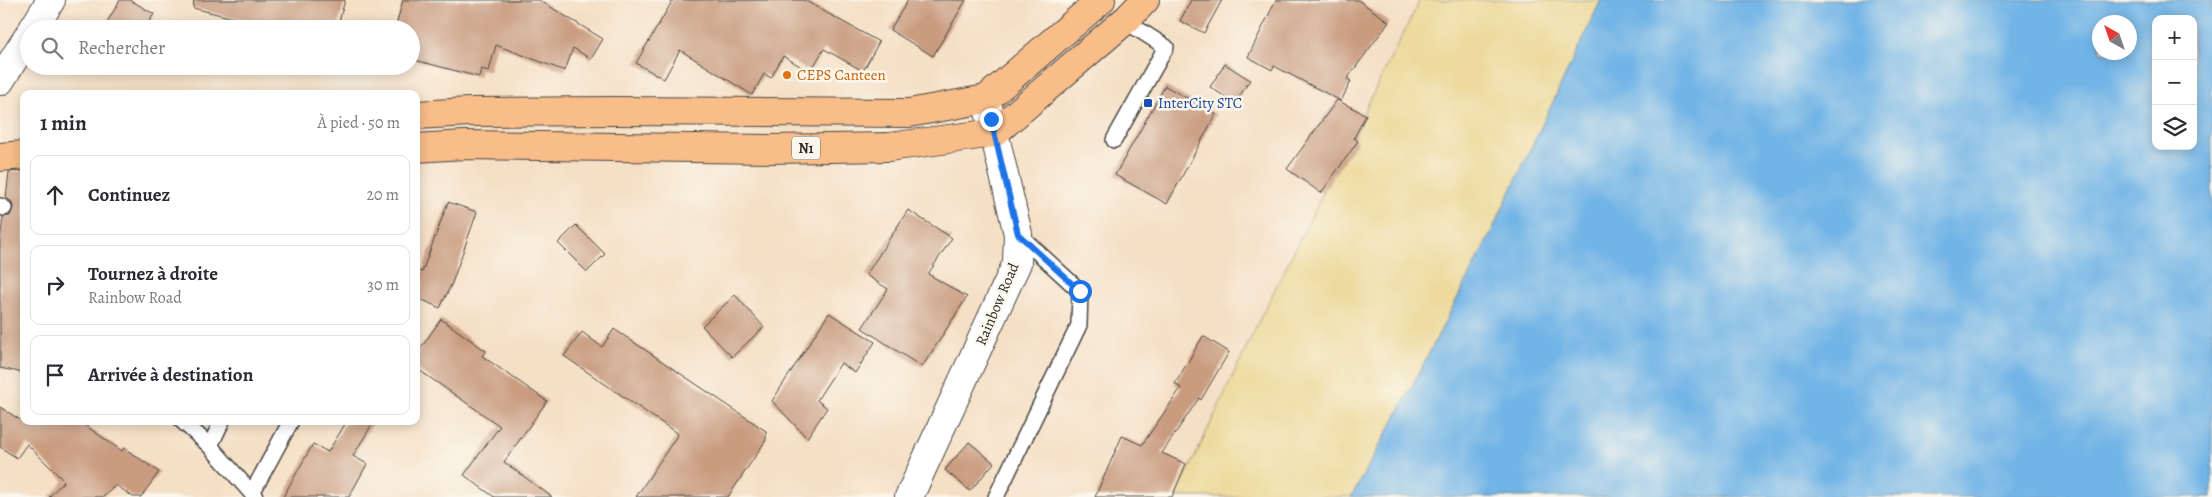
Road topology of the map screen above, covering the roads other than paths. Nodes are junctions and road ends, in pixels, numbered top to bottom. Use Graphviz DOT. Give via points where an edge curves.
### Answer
graph roads {
  1 [pos="50,0"];
  2 [pos="1101,0"];
  3 [pos="1131,6"];
  4 [pos="38,20"];
  5 [pos="20,49"];
  6 [pos="0,81"];
  7 [pos="986,99"];
  8 [pos="420,115"];
  9 [pos="994,134"];
  10 [pos="1114,140"];
  11 [pos="420,148"];
  12 [pos="20,154"];
  13 [pos="0,157"];
  14 [pos="1018,234"];
  15 [pos="186,425"];
  16 [pos="220,425"];
  17 [pos="289,425"];
  18 [pos="210,446"];
  19 [pos="254,495"];
  20 [pos="909,497"];
  21 [pos="996,497"];
  1 -- 4 [label="street"];
  2 -- 7 [label="highway"];
  3 -- 9 [label="highway"];
  3 -- 10 [label="lane" via="1136,28 1166,47"];
  5 -- 6 [label="street"];
  7 -- 8 [label="highway" via="909,113 617,111"];
  7 -- 9 [label="street, Rainbow Road"];
  9 -- 11 [label="highway, N1" via="889,147 770,149 464,145"];
  9 -- 14 [label="street, Rainbow Road"];
  12 -- 13 [label="highway"];
  14 -- 20 [label="street, Rainbow Road" via="1017,264"];
  14 -- 21 [label="lane" via="1080,291 1079,325"];
  15 -- 18 [label="lane"];
  16 -- 18 [label="lane"];
  17 -- 19 [label="lane"];
  18 -- 19 [label="lane"];
}
